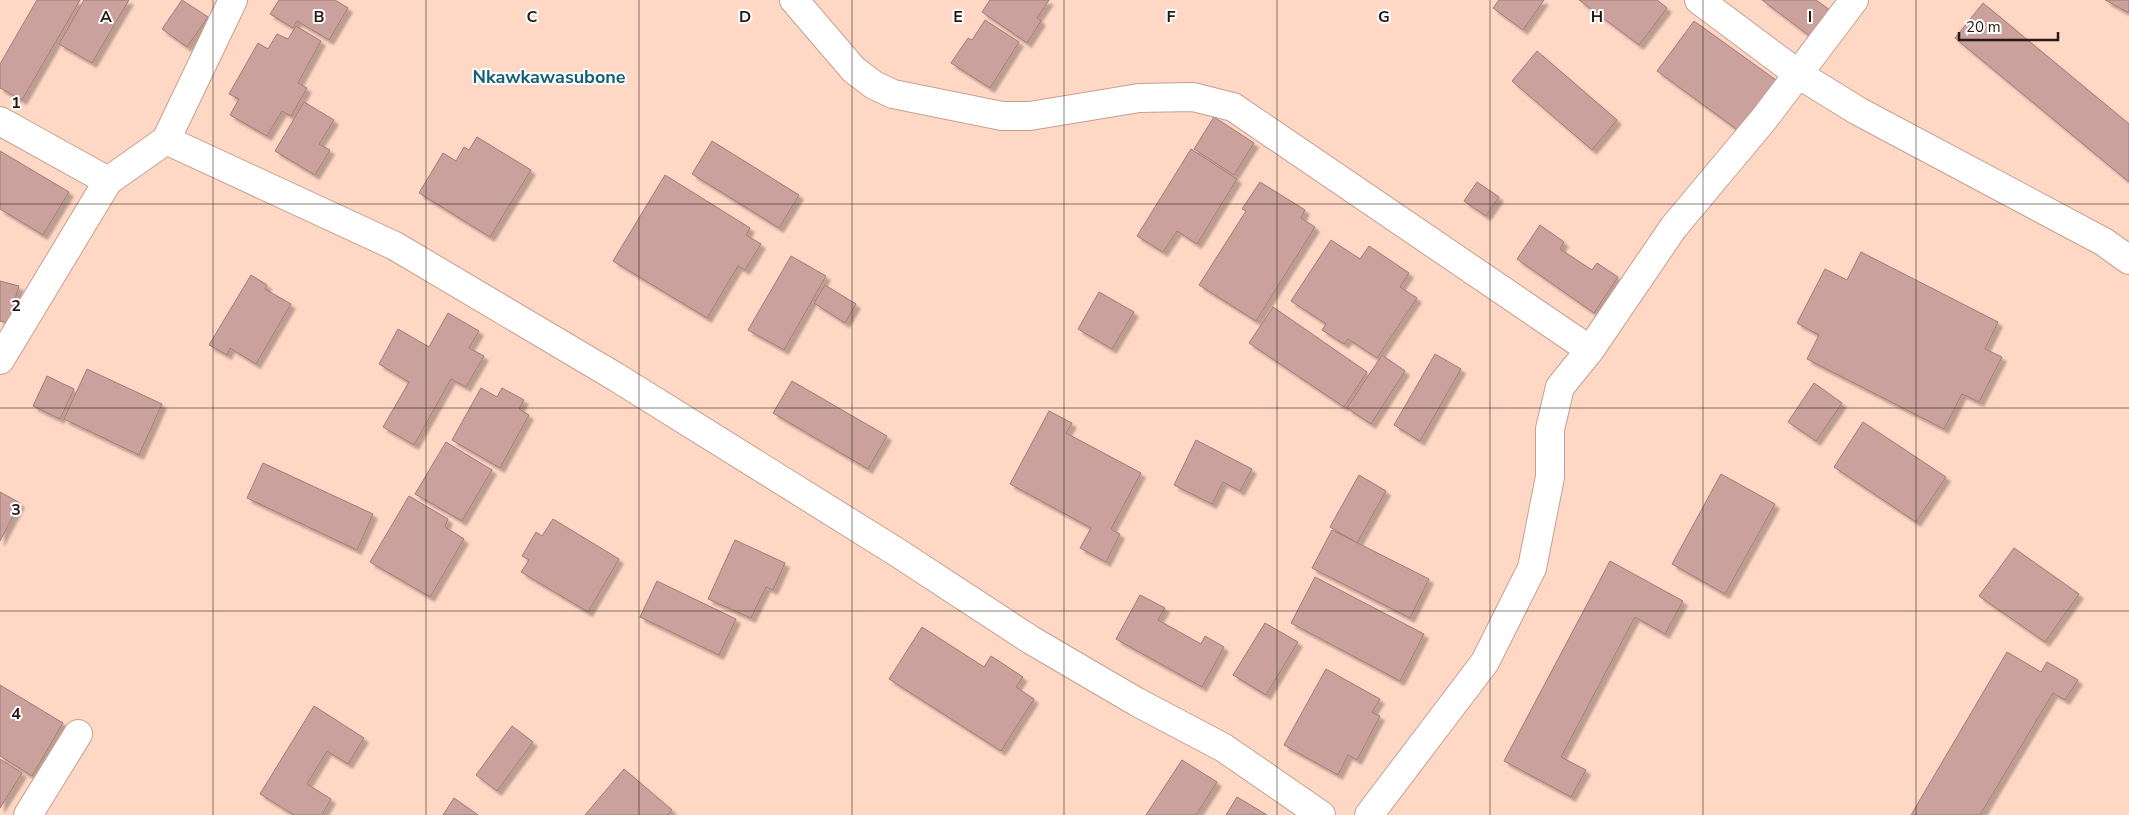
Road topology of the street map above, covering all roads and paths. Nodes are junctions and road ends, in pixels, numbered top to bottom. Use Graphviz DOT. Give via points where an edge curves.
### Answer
graph roads {
  1 [pos="233,0"];
  2 [pos="794,0"];
  3 [pos="1699,0"];
  4 [pos="1854,0"];
  5 [pos="1798,74"];
  6 [pos="0,121"];
  7 [pos="166,140"];
  8 [pos="108,180"];
  9 [pos="2129,260"];
  10 [pos="1590,350"];
  11 [pos="0,360"];
  12 [pos="78,734"];
  13 [pos="28,815"];
  14 [pos="1321,815"];
  15 [pos="1369,815"];
  1 -- 7 [label="street"];
  2 -- 10 [label="street" via="854,70 893,94 1002,116 1030,116 1139,98 1193,96 1233,107"];
  3 -- 5 [label="street"];
  4 -- 5 [label="street"];
  5 -- 9 [label="street" via="1858,111 2096,238"];
  5 -- 10 [label="street" via="1673,228"];
  6 -- 8 [label="street"];
  7 -- 8 [label="street"];
  7 -- 14 [label="street" via="395,246 616,377 1031,640 1224,748"];
  8 -- 11 [label="street"];
  10 -- 15 [label="street" via="1560,388 1550,429 1550,477 1532,568 1485,662"];
  12 -- 13 [label="street"];
}
